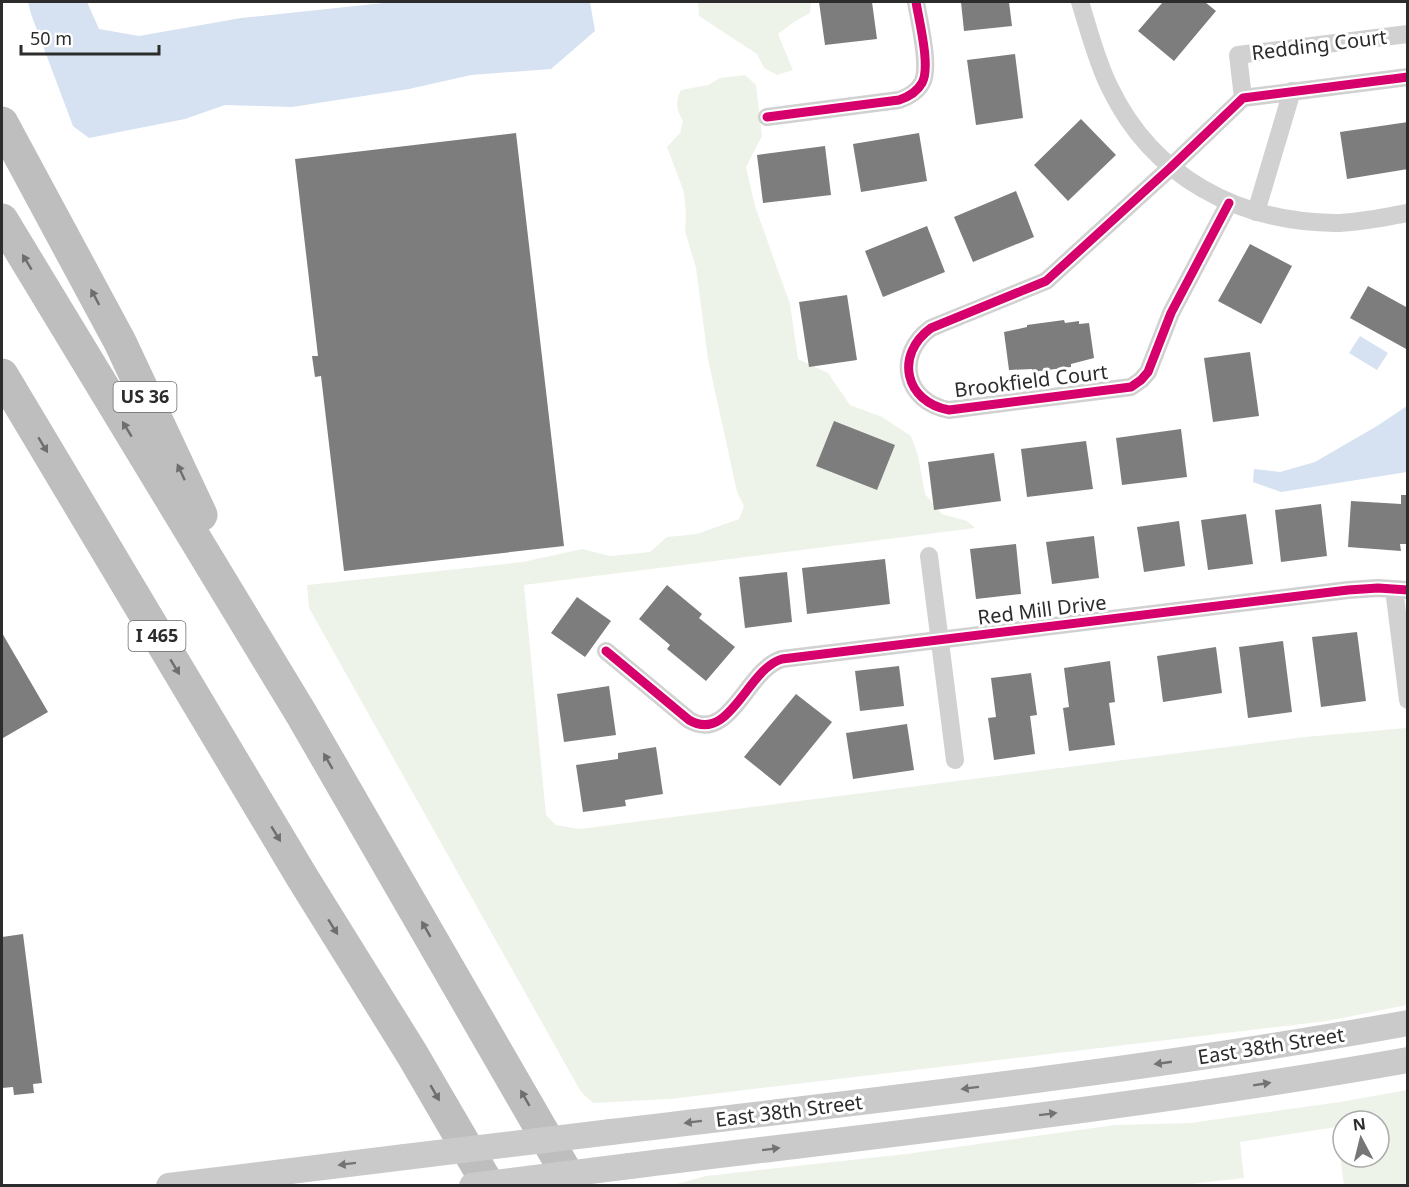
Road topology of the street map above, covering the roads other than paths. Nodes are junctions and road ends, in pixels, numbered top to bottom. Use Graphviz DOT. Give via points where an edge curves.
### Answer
graph roads {
  1 [pos="916,2"];
  2 [pos="1080,2"];
  3 [pos="1407,34"];
  4 [pos="1407,77"];
  5 [pos="1292,91"];
  6 [pos="1243,98"];
  7 [pos="767,117"];
  8 [pos="2,123"];
  9 [pos="1170,168"];
  10 [pos="1228,203"];
  11 [pos="1256,212"];
  12 [pos="1407,213"];
  13 [pos="2,220"];
  14 [pos="5,383"];
  15 [pos="928,556"];
  16 [pos="1401,590"];
  17 [pos="939,641"];
  18 [pos="606,651"];
  19 [pos="277,677"];
  20 [pos="1407,700"];
  21 [pos="955,760"];
  22 [pos="1407,1023"];
  23 [pos="1407,1060"];
  24 [pos="169,1185"];
  25 [pos="472,1185"];
  26 [pos="489,1185"];
  27 [pos="574,1185"];
  1 -- 7 [label="street" via="925,67 922,84 915,92 899,100"];
  2 -- 9 [label="street" via="1110,89 1139,135"];
  3 -- 6 [label="street, Redding Court" via="1238,55"];
  4 -- 5 [label="street"];
  5 -- 6 [label="street"];
  5 -- 11 [label="street"];
  6 -- 9 [label="street"];
  19 -- 8 [label="highway, US 36, one-way" via="120,342"];
  9 -- 10 [label="street"];
  9 -- 10 [label="street, Brookfield Court" via="1046,281 931,328 921,336 909,362 910,380 917,393 926,402 949,410 1131,387 1148,372 1171,313"];
  10 -- 11 [label="street"];
  11 -- 12 [label="street" via="1336,223"];
  19 -- 13 [label="highway, one-way"];
  14 -- 26 [label="highway, I 465, one-way"];
  15 -- 17 [label="street"];
  16 -- 17 [label="street, Red Mill Drive" via="1348,590"];
  16 -- 20 [label="street"];
  17 -- 18 [label="street, Red Mill Drive" via="775,661 766,666 722,720 709,724 689,720"];
  17 -- 21 [label="street"];
  27 -- 19 [label="highway, one-way"];
  22 -- 24 [label="main road, East 38th Street, one-way, bridge" via="1296,1043 940,1092"];
  25 -- 23 [label="main road, East 38th Street, one-way, bridge" via="1110,1106"];
}
